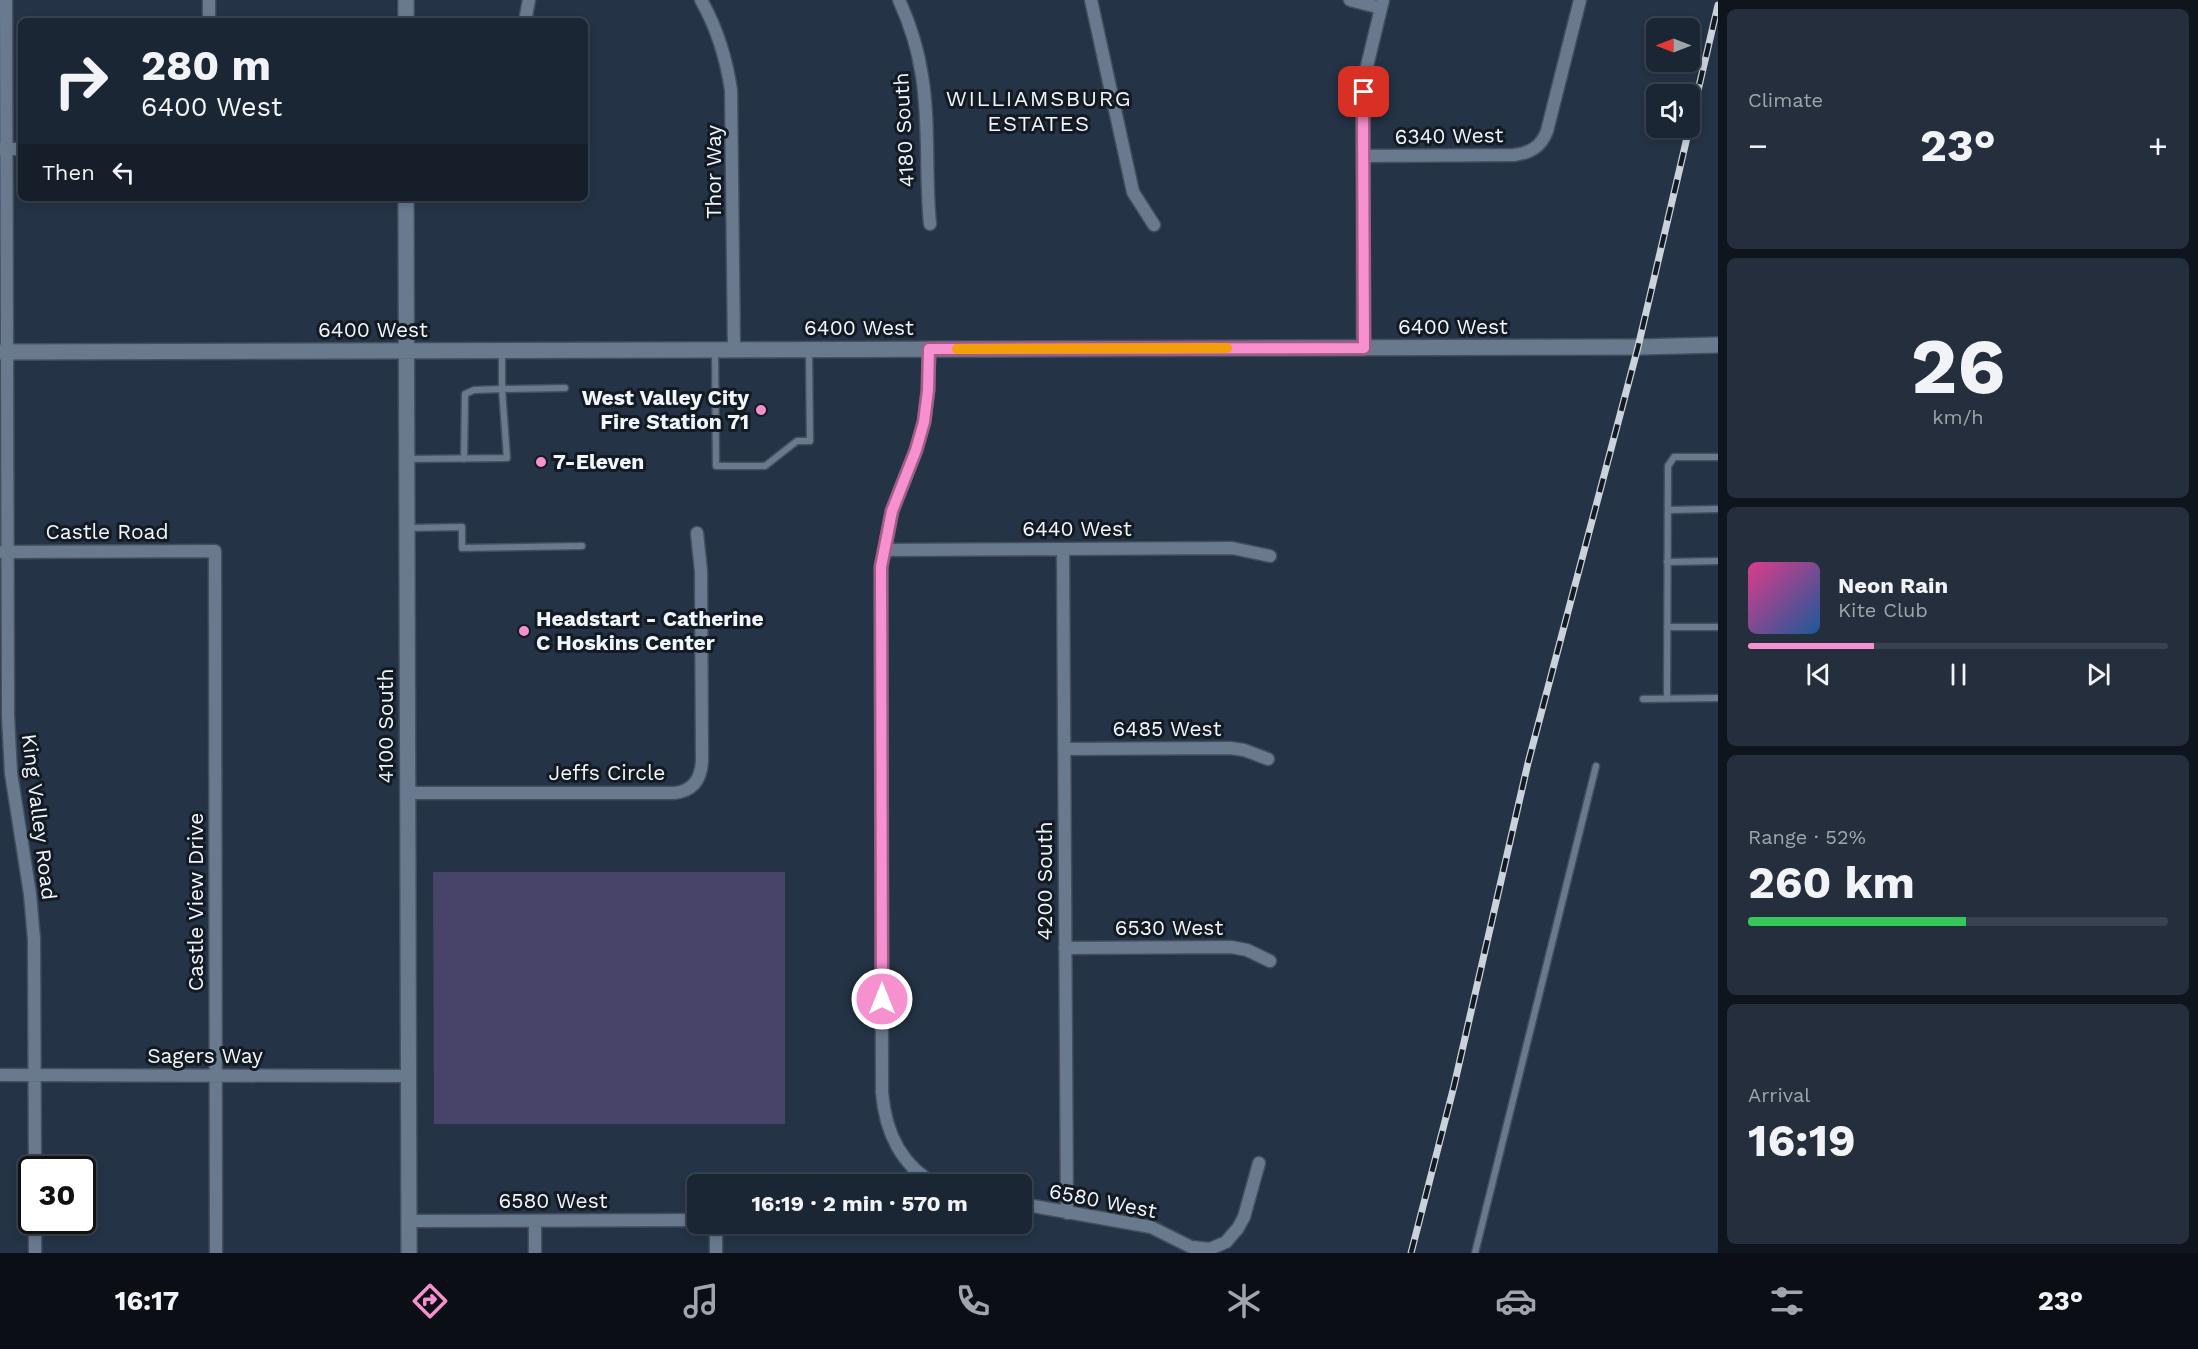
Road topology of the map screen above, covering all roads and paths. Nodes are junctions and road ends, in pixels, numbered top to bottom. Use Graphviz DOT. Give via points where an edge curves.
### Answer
graph roads {
  1 [pos="6,0"];
  2 [pos="209,0"];
  3 [pos="406,0"];
  4 [pos="529,0"];
  5 [pos="701,0"];
  6 [pos="900,0"];
  7 [pos="1091,0"];
  8 [pos="1350,0"];
  9 [pos="1580,0"];
  10 [pos="1382,4"];
  11 [pos="209,18"];
  12 [pos="406,18"];
  13 [pos="526,18"];
  14 [pos="3,149"];
  15 [pos="1363,156"];
  16 [pos="406,201"];
  17 [pos="930,224"];
  18 [pos="1154,225"];
  19 [pos="1718,345"];
  20 [pos="1364,348"];
  21 [pos="809,349"];
  22 [pos="929,349"];
  23 [pos="501,350"];
  24 [pos="716,350"];
  25 [pos="734,350"];
  26 [pos="406,351"];
  27 [pos="4,352"];
  28 [pos="566,388"];
  29 [pos="502,389"];
  30 [pos="1718,457"];
  31 [pos="407,459"];
  32 [pos="464,459"];
  33 [pos="1718,509"];
  34 [pos="1668,510"];
  35 [pos="406,528"];
  36 [pos="697,533"];
  37 [pos="582,546"];
  38 [pos="1063,549"];
  39 [pos="884,550"];
  40 [pos="215,551"];
  41 [pos="4,552"];
  42 [pos="1270,556"];
  43 [pos="1718,561"];
  44 [pos="1667,562"];
  45 [pos="1667,627"];
  46 [pos="1718,627"];
  47 [pos="1718,698"];
  48 [pos="1643,699"];
  49 [pos="1667,699"];
  50 [pos="1064,749"];
  51 [pos="1268,759"];
  52 [pos="1596,766"];
  53 [pos="407,793"];
  54 [pos="1065,948"];
  55 [pos="1270,961"];
  56 [pos="0,1075"];
  57 [pos="35,1075"];
  58 [pos="215,1076"];
  59 [pos="409,1076"];
  60 [pos="35,1156"];
  61 [pos="1259,1163"];
  62 [pos="916,1171"];
  63 [pos="913,1174"];
  64 [pos="920,1174"];
  65 [pos="1032,1206"];
  66 [pos="1066,1213"];
  67 [pos="687,1220"];
  68 [pos="409,1221"];
  69 [pos="534,1221"];
  70 [pos="35,1234"];
  71 [pos="716,1234"];
  72 [pos="35,1253"];
  73 [pos="216,1253"];
  74 [pos="409,1253"];
  75 [pos="535,1253"];
  76 [pos="716,1253"];
  77 [pos="1475,1253"];
  1 -- 14 [label="street, King Valley Road"];
  2 -- 11 [label="street"];
  3 -- 12 [label="street"];
  4 -- 13 [label="street"];
  5 -- 25 [label="street, Thor Way" via="720,42 732,98"];
  6 -- 17 [label="street, 4180 South" via="922,75"];
  7 -- 18 [label="street" via="1133,192"];
  8 -- 10 [label="street"];
  9 -- 15 [label="street, 6340 West" via="1547,131 1535,149 1514,155"];
  10 -- 15 [label="street" via="1366,75"];
  14 -- 27 [label="street, King Valley Road"];
  15 -- 20 [label="street"];
  16 -- 26 [label="street, 4100 South"];
  19 -- 20 [label="street, 6400 West"];
  20 -- 22 [label="street, 6400 West"];
  21 -- 22 [label="street, 6400 West"];
  21 -- 24 [label="lane" via="810,441 797,441 765,466 716,466"];
  21 -- 25 [label="street, 6400 West"];
  22 -- 39 [label="street" via="924,422 892,511"];
  23 -- 24 [label="street, 6400 West"];
  23 -- 26 [label="street, 6400 West"];
  23 -- 29 [label="lane"];
  24 -- 25 [label="street, 6400 West"];
  26 -- 27 [label="street, 6400 West"];
  26 -- 31 [label="street, 4100 South"];
  27 -- 41 [label="street, King Valley Road"];
  28 -- 29 [label="lane"];
  29 -- 32 [label="lane" via="465,394"];
  29 -- 32 [label="lane" via="507,458"];
  30 -- 34 [label="lane" via="1674,458 1668,466"];
  31 -- 32 [label="lane"];
  31 -- 35 [label="street, 4100 South"];
  33 -- 34 [label="lane"];
  34 -- 44 [label="lane"];
  35 -- 37 [label="lane" via="462,527 462,548"];
  35 -- 53 [label="street, 4100 South"];
  36 -- 53 [label="street, Jeffs Circle" via="701,571 702,761 693,786 674,793"];
  38 -- 39 [label="street, 6440 West"];
  38 -- 42 [label="street, 6440 West" via="1232,548"];
  38 -- 50 [label="street, 4200 South"];
  39 -- 62 [label="street" via="880,583 882,1092 890,1132"];
  40 -- 41 [label="street, Castle Road"];
  40 -- 58 [label="street, Castle View Drive"];
  41 -- 57 [label="street, King Valley Road" via="9,744 32,918"];
  43 -- 44 [label="lane"];
  44 -- 45 [label="lane"];
  45 -- 46 [label="lane"];
  45 -- 49 [label="lane"];
  47 -- 49 [label="lane"];
  48 -- 49 [label="lane"];
  50 -- 51 [label="street, 6485 West" via="1230,748"];
  50 -- 54 [label="street, 4200 South"];
  52 -- 77 [label="lane"];
  53 -- 59 [label="street, 4100 South"];
  54 -- 55 [label="street, 6530 West" via="1236,947"];
  54 -- 66 [label="street, 4200 South"];
  56 -- 57 [label="street, Sagers Way"];
  57 -- 58 [label="street, Sagers Way"];
  57 -- 60 [label="street, King Valley Road"];
  58 -- 59 [label="street, Sagers Way"];
  58 -- 73 [label="street, Castle View Drive"];
  59 -- 68 [label="street, 4100 South"];
  61 -- 66 [label="street, 6580 West" via="1238,1228 1226,1242 1210,1249 1191,1247 1151,1227"];
  62 -- 63 [label="street"];
  62 -- 64 [label="street"];
  65 -- 66 [label="street, 6580 West"];
  67 -- 69 [label="street, 6580 West"];
  68 -- 69 [label="street, 6580 West"];
  68 -- 74 [label="street, 4100 South"];
  69 -- 75 [label="street"];
  70 -- 72 [label="street"];
  71 -- 76 [label="street"];
}
